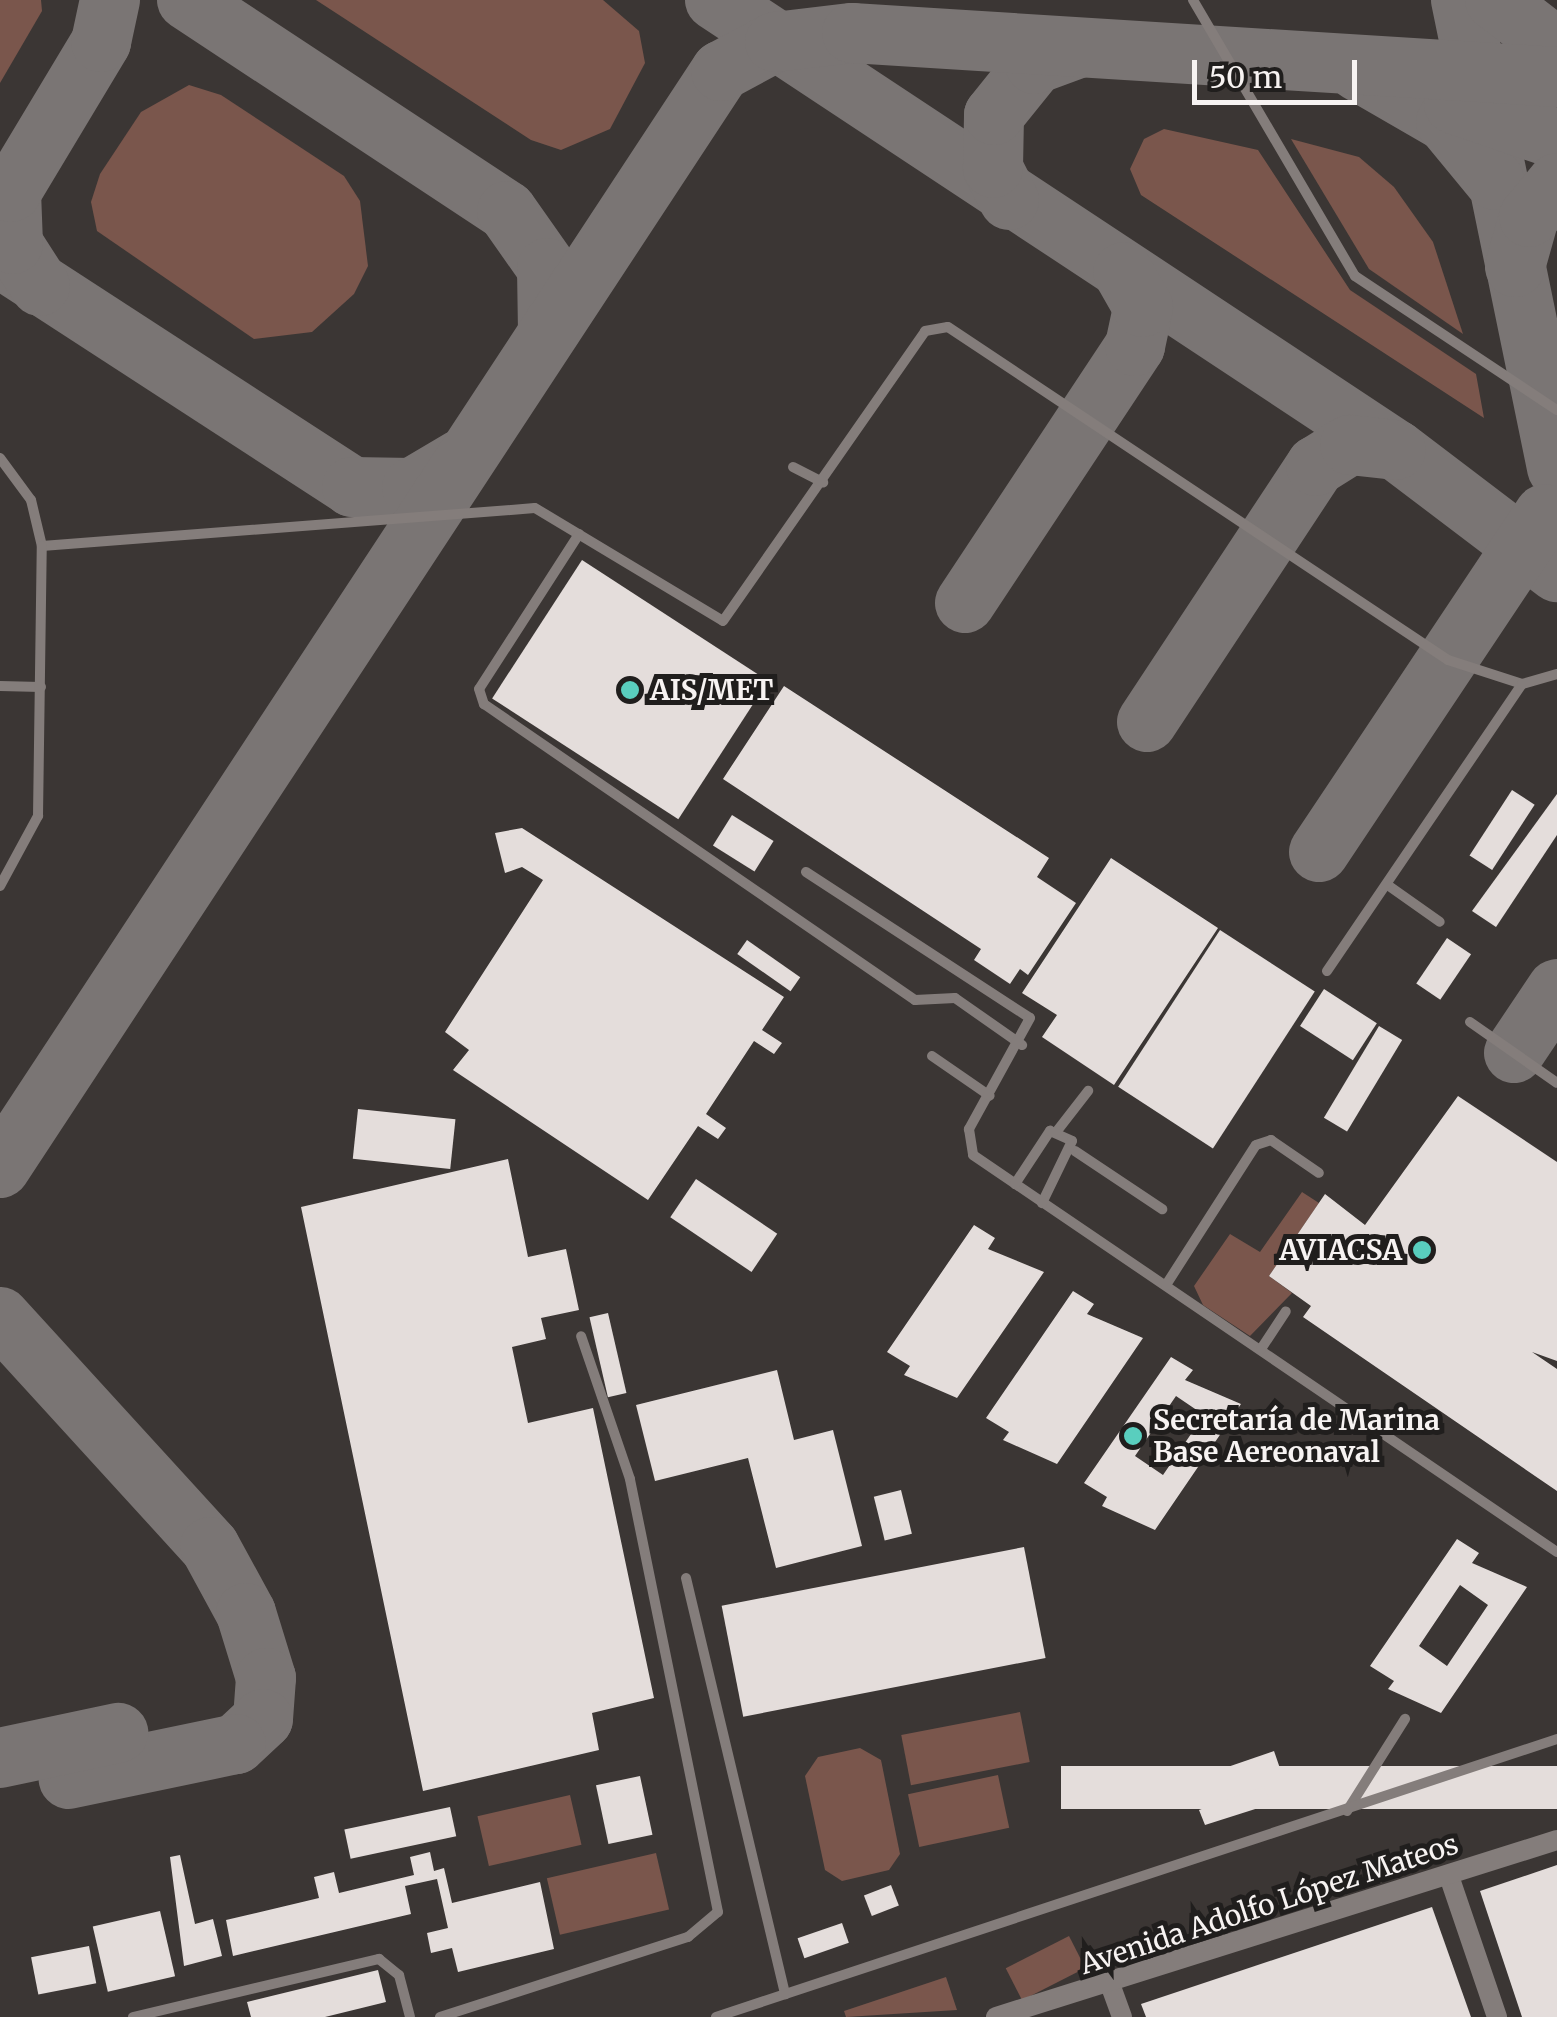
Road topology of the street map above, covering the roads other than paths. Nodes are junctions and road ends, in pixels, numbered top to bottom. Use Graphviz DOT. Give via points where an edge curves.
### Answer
graph roads {
  1 [pos="1193,0"];
  2 [pos="1557,410"];
  3 [pos="0,458"];
  4 [pos="793,467"];
  5 [pos="823,482"];
  6 [pos="579,534"];
  7 [pos="42,546"];
  8 [pos="1557,674"];
  9 [pos="1522,684"];
  10 [pos="0,686"];
  11 [pos="41,687"];
  12 [pos="806,872"];
  13 [pos="0,886"];
  14 [pos="1389,886"];
  15 [pos="1440,922"];
  16 [pos="1327,971"];
  17 [pos="1470,1022"];
  18 [pos="1022,1045"];
  19 [pos="932,1056"];
  20 [pos="1557,1083"];
  21 [pos="1088,1091"];
  22 [pos="990,1096"];
  23 [pos="1058,1132"];
  24 [pos="1075,1151"];
  25 [pos="1319,1173"];
  26 [pos="1015,1184"];
  27 [pos="1042,1202"];
  28 [pos="1162,1208"];
  29 [pos="1166,1286"];
  30 [pos="1286,1311"];
  31 [pos="582,1336"];
  32 [pos="1261,1349"];
  33 [pos="1557,1552"];
  34 [pos="686,1578"];
  35 [pos="1405,1719"];
  36 [pos="1557,1739"];
  37 [pos="1346,1812"];
  38 [pos="1557,1840"];
  39 [pos="1449,1876"];
  40 [pos="1110,1984"];
  41 [pos="785,1994"];
  42 [pos="133,2017"];
  43 [pos="410,2017"];
  44 [pos="440,2017"];
  45 [pos="716,2017"];
  46 [pos="996,2017"];
  47 [pos="1122,2017"];
  48 [pos="1497,2017"];
  1 -- 2 [label="lane" via="1355,276"];
  3 -- 7 [label="lane" via="26,488"];
  4 -- 5 [label="lane"];
  5 -- 6 [label="lane" via="724,621"];
  5 -- 9 [label="lane" via="925,331 948,327 1448,660"];
  6 -- 7 [label="lane" via="518,506"];
  6 -- 18 [label="lane" via="479,689 484,704 915,1000 955,998"];
  7 -- 11 [label="lane"];
  8 -- 9 [label="lane"];
  9 -- 14 [label="lane"];
  10 -- 11 [label="lane"];
  11 -- 13 [label="lane" via="38,816"];
  12 -- 18 [label="lane" via="1030,1018"];
  14 -- 15 [label="lane"];
  14 -- 16 [label="lane"];
  17 -- 20 [label="lane"];
  18 -- 22 [label="lane"];
  19 -- 22 [label="lane"];
  21 -- 23 [label="lane"];
  22 -- 26 [label="lane" via="968,1143"];
  23 -- 24 [label="lane"];
  23 -- 26 [label="lane" via="1045,1136"];
  24 -- 27 [label="lane"];
  24 -- 28 [label="lane"];
  25 -- 29 [label="lane" via="1270,1140 1256,1145"];
  26 -- 27 [label="lane"];
  27 -- 29 [label="lane"];
  29 -- 32 [label="lane"];
  30 -- 32 [label="lane"];
  31 -- 44 [label="lane" via="630,1479 718,1912 688,1937"];
  32 -- 33 [label="lane"];
  34 -- 41 [label="lane"];
  35 -- 37 [label="lane"];
  36 -- 37 [label="lane"];
  37 -- 41 [label="lane"];
  38 -- 39 [label="street, Avenida Adolfo López Mateos"];
  39 -- 40 [label="street, Avenida Adolfo López Mateos"];
  39 -- 48 [label="street"];
  40 -- 46 [label="street, Avenida Adolfo López Mateos"];
  40 -- 47 [label="street"];
  41 -- 45 [label="lane"];
  42 -- 43 [label="lane" via="380,1959 399,1975"];
}
